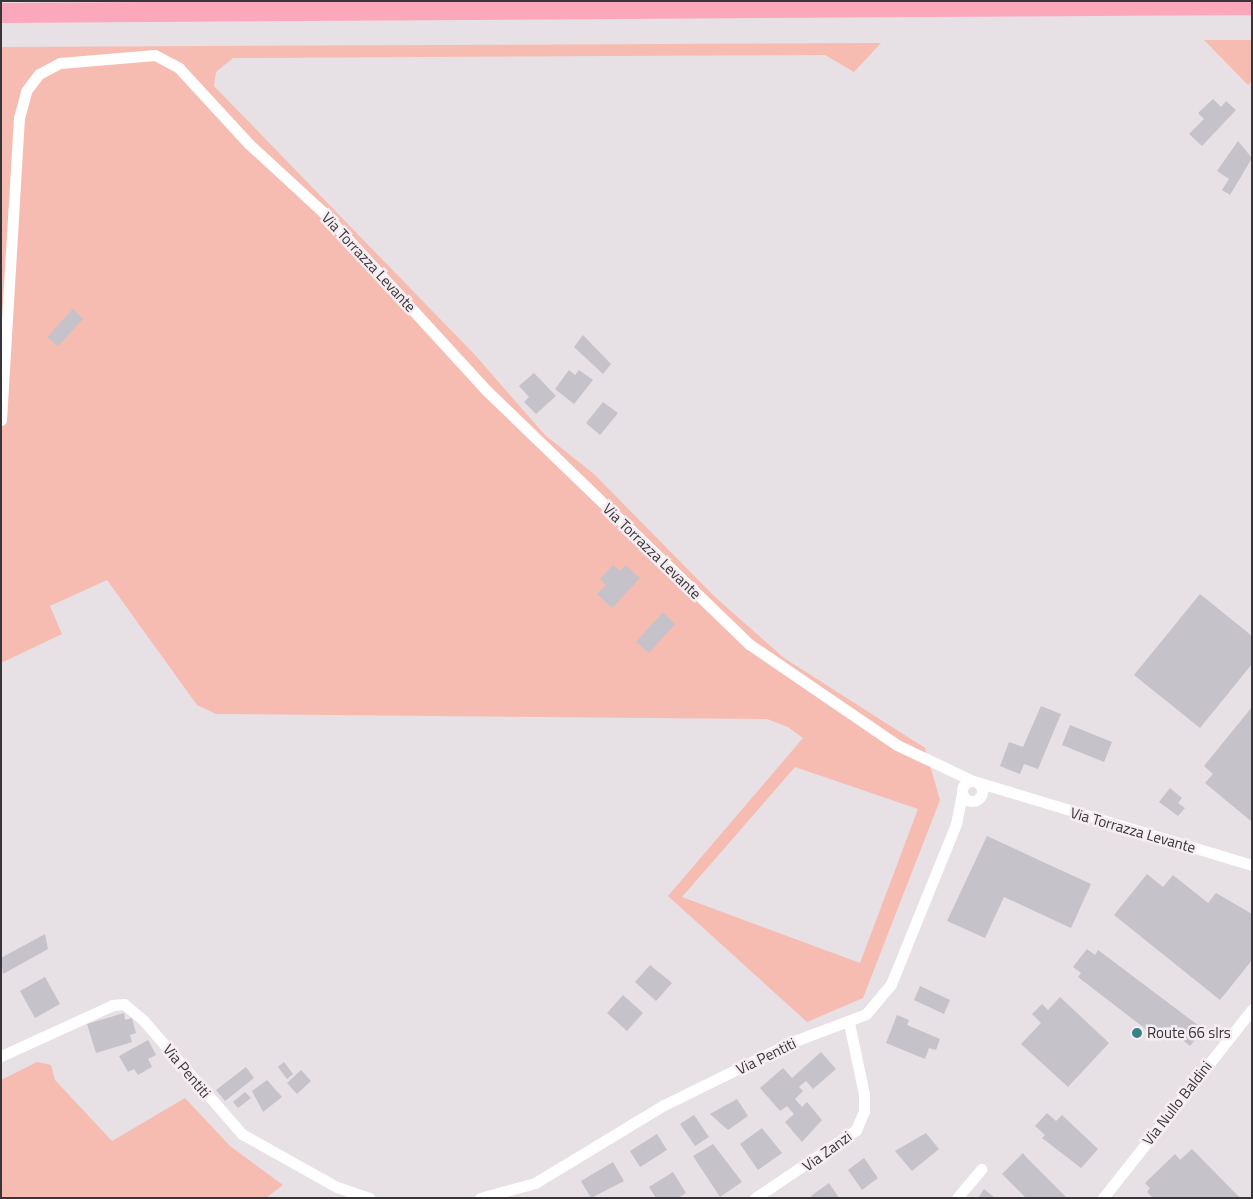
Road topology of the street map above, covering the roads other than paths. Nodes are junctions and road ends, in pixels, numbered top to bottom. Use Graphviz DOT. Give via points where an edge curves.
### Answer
graph roads {
  1 [pos="1252,5"];
  2 [pos="1,13"];
  3 [pos="62,13"];
  4 [pos="1,18"];
  5 [pos="1,420"];
  6 [pos="944,768"];
  7 [pos="975,781"];
  8 [pos="962,792"];
  9 [pos="1014,794"];
  10 [pos="976,799"];
  11 [pos="956,824"];
  12 [pos="1252,865"];
  13 [pos="1252,1009"];
  14 [pos="849,1023"];
  15 [pos="1,1056"];
  16 [pos="981,1169"];
  17 [pos="369,1198"];
  18 [pos="480,1198"];
  19 [pos="755,1198"];
  20 [pos="957,1198"];
  21 [pos="1103,1198"];
  1 -- 3 [label="highway"];
  2 -- 3 [label="highway"];
  3 -- 4 [label="highway"];
  5 -- 6 [label="street, Via Torrazza Levante" via="19,118 26,91 38,74 60,63 154,55 179,68 249,144 323,212 486,390 749,644 868,727"];
  6 -- 7 [label="street, Via Torrazza Levante"];
  6 -- 8 [label="street, Via Torrazza Levante"];
  7 -- 8 [label="street"];
  7 -- 9 [label="street, Via Torrazza Levante"];
  7 -- 10 [label="street"];
  8 -- 10 [label="street, Via Torrazza Levante"];
  8 -- 11 [label="street, Via Pentiti"];
  9 -- 10 [label="street, Via Torrazza Levante"];
  9 -- 12 [label="street, Via Torrazza Levante"];
  10 -- 11 [label="street, Via Pentiti"];
  11 -- 14 [label="street, Via Pentiti" via="892,984 866,1014"];
  13 -- 21 [label="street, Via Nullo Baldini"];
  14 -- 18 [label="street, Via Pentiti" via="792,1042 664,1105 535,1183"];
  14 -- 19 [label="street, Via Zanzi" via="864,1094 856,1130"];
  15 -- 17 [label="street, Via Pentiti" via="113,1004 124,1004 144,1021 242,1134 337,1187"];
  16 -- 20 [label="street"];
}
